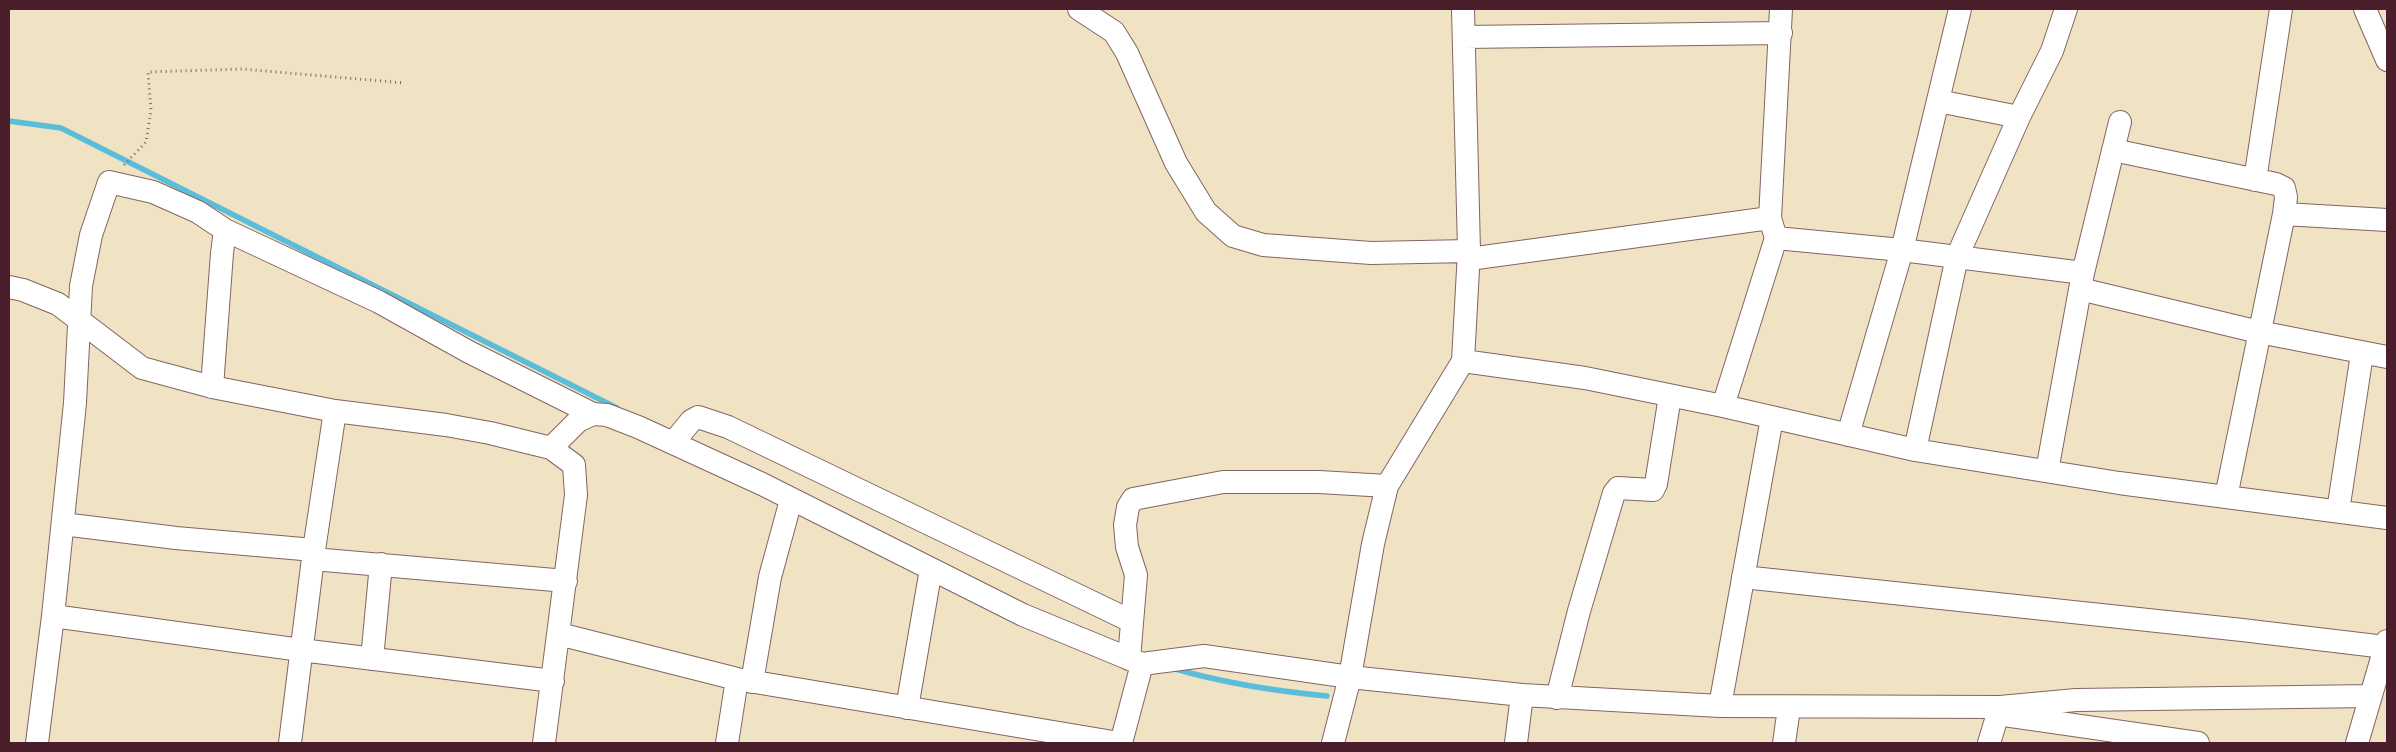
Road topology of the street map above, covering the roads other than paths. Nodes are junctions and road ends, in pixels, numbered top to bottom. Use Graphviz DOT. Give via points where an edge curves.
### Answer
graph roads {
  1 [pos="1079,9"];
  2 [pos="1463,9"];
  3 [pos="1781,9"];
  4 [pos="1960,9"];
  5 [pos="2066,9"];
  6 [pos="2281,9"];
  7 [pos="2365,9"];
  8 [pos="1781,33"];
  9 [pos="1464,37"];
  10 [pos="2387,60"];
  11 [pos="1938,101"];
  12 [pos="2019,117"];
  13 [pos="2120,122"];
  14 [pos="2113,150"];
  15 [pos="2255,180"];
  16 [pos="2284,214"];
  17 [pos="2387,220"];
  18 [pos="1773,228"];
  19 [pos="225,230"];
  20 [pos="1902,250"];
  21 [pos="1469,255"];
  22 [pos="1957,257"];
  23 [pos="2082,281"];
  24 [pos="9,287"];
  25 [pos="78,320"];
  26 [pos="2259,332"];
  27 [pos="2362,354"];
  28 [pos="2387,357"];
  29 [pos="1463,361"];
  30 [pos="212,387"];
  31 [pos="1670,396"];
  32 [pos="1723,406"];
  33 [pos="335,411"];
  34 [pos="593,414"];
  35 [pos="1772,418"];
  36 [pos="1848,435"];
  37 [pos="673,443"];
  38 [pos="551,448"];
  39 [pos="1915,450"];
  40 [pos="2046,471"];
  41 [pos="1387,486"];
  42 [pos="2226,496"];
  43 [pos="791,500"];
  44 [pos="2338,511"];
  45 [pos="2387,518"];
  46 [pos="62,524"];
  47 [pos="313,555"];
  48 [pos="381,564"];
  49 [pos="930,568"];
  50 [pos="1743,577"];
  51 [pos="566,582"];
  52 [pos="53,616"];
  53 [pos="1131,621"];
  54 [pos="559,634"];
  55 [pos="2386,644"];
  56 [pos="301,650"];
  57 [pos="372,659"];
  58 [pos="1135,662"];
  59 [pos="2382,673"];
  60 [pos="1350,677"];
  61 [pos="745,680"];
  62 [pos="553,681"];
  63 [pos="1522,695"];
  64 [pos="2371,696"];
  65 [pos="1557,698"];
  66 [pos="1720,706"];
  67 [pos="907,708"];
  68 [pos="1789,708"];
  69 [pos="1998,711"];
  70 [pos="37,743"];
  71 [pos="290,743"];
  72 [pos="544,743"];
  73 [pos="727,743"];
  74 [pos="1120,743"];
  75 [pos="1333,743"];
  76 [pos="1516,743"];
  77 [pos="1784,743"];
  78 [pos="1989,743"];
  79 [pos="2198,743"];
  80 [pos="2356,743"];
  1 -- 21 [label="street" via="1114,32 1127,53 1176,163 1206,212 1234,236 1263,246"];
  2 -- 9 [label="street"];
  3 -- 8 [label="street"];
  4 -- 11 [label="street"];
  5 -- 12 [label="street" via="2052,51"];
  6 -- 15 [label="street"];
  7 -- 10 [label="street"];
  8 -- 9 [label="street"];
  8 -- 18 [label="street"];
  9 -- 21 [label="street"];
  11 -- 12 [label="street"];
  11 -- 20 [label="street"];
  12 -- 22 [label="street"];
  13 -- 14 [label="street"];
  14 -- 15 [label="street"];
  14 -- 23 [label="street"];
  15 -- 16 [label="street" via="2284,188"];
  16 -- 17 [label="street"];
  16 -- 26 [label="street"];
  18 -- 20 [label="street"];
  18 -- 21 [label="street"];
  18 -- 32 [label="street"];
  19 -- 25 [label="street" via="198,212 153,192 109,182 91,234"];
  19 -- 30 [label="street"];
  19 -- 34 [label="street" via="379,302 469,352"];
  20 -- 22 [label="street"];
  20 -- 36 [label="street"];
  21 -- 29 [label="street"];
  22 -- 23 [label="street"];
  22 -- 39 [label="street"];
  23 -- 26 [label="street"];
  23 -- 40 [label="street"];
  24 -- 25 [label="street" via="58,304"];
  25 -- 30 [label="street" via="142,368"];
  25 -- 46 [label="street" via="75,403"];
  26 -- 27 [label="street"];
  26 -- 42 [label="street"];
  27 -- 28 [label="street"];
  27 -- 44 [label="street"];
  29 -- 31 [label="street" via="1585,378"];
  29 -- 41 [label="street"];
  30 -- 33 [label="street"];
  31 -- 32 [label="street"];
  31 -- 65 [label="street" via="1653,490 1626,487 1618,488 1614,493"];
  32 -- 35 [label="street"];
  33 -- 38 [label="street" via="446,425"];
  33 -- 47 [label="street"];
  34 -- 37 [label="street" via="607,415"];
  34 -- 38 [label="street" via="578,421"];
  35 -- 36 [label="street"];
  35 -- 50 [label="street"];
  36 -- 39 [label="street"];
  37 -- 43 [label="street"];
  37 -- 53 [label="street" via="691,421 698,418 728,427"];
  38 -- 51 [label="street" via="574,465 576,477"];
  39 -- 40 [label="street"];
  40 -- 42 [label="street"];
  41 -- 53 [label="street" via="1223,482 1133,500 1128,507 1126,525 1127,547 1136,575"];
  41 -- 60 [label="street" via="1373,544"];
  42 -- 44 [label="street"];
  43 -- 49 [label="street"];
  43 -- 61 [label="street"];
  44 -- 45 [label="street"];
  46 -- 47 [label="street"];
  46 -- 52 [label="street"];
  47 -- 48 [label="street"];
  47 -- 56 [label="street"];
  48 -- 51 [label="street"];
  48 -- 57 [label="street"];
  49 -- 58 [label="street" via="1023,615"];
  49 -- 67 [label="street"];
  50 -- 55 [label="street"];
  50 -- 66 [label="street"];
  51 -- 54 [label="street"];
  52 -- 56 [label="street"];
  52 -- 70 [label="street"];
  53 -- 58 [label="street"];
  54 -- 61 [label="street"];
  54 -- 62 [label="street"];
  55 -- 59 [label="street"];
  56 -- 57 [label="street"];
  56 -- 71 [label="street"];
  57 -- 62 [label="street"];
  58 -- 60 [label="street" via="1204,656"];
  58 -- 74 [label="street"];
  59 -- 64 [label="street"];
  60 -- 63 [label="street"];
  60 -- 75 [label="street"];
  61 -- 67 [label="street"];
  61 -- 73 [label="street"];
  62 -- 72 [label="street"];
  63 -- 65 [label="street"];
  63 -- 76 [label="street"];
  64 -- 69 [label="street" via="2076,700"];
  64 -- 80 [label="street"];
  65 -- 66 [label="street"];
  66 -- 68 [label="street"];
  67 -- 74 [label="street"];
  68 -- 69 [label="street"];
  68 -- 77 [label="street"];
  69 -- 78 [label="street"];
  69 -- 79 [label="street"];
}
